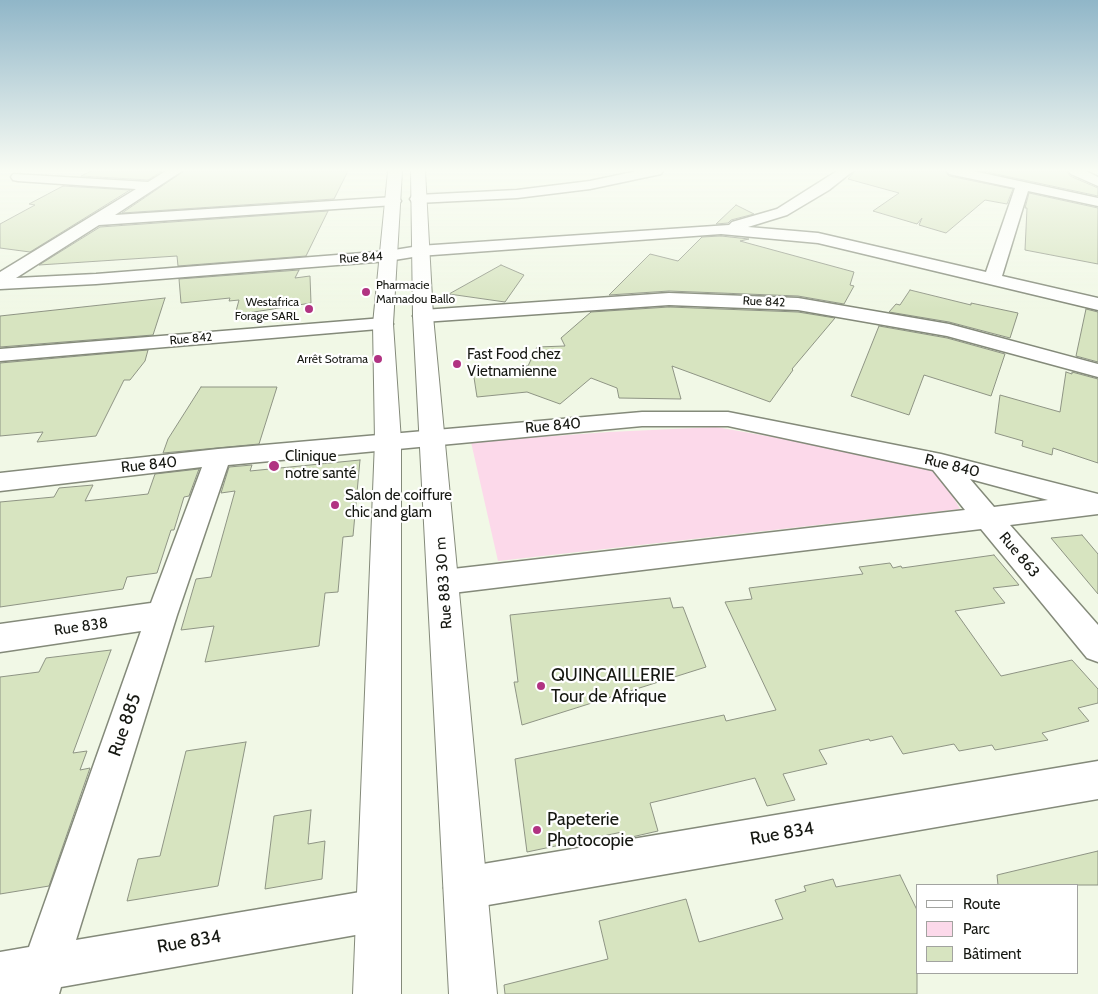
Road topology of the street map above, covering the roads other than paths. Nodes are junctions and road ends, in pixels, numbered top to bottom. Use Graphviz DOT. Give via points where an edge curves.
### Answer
graph roads {
  1 [pos="100,217"];
  2 [pos="131,217"];
  3 [pos="401,217"];
  4 [pos="414,217"];
  5 [pos="763,217"];
  6 [pos="789,217"];
  7 [pos="1013,217"];
  8 [pos="94,221"];
  9 [pos="721,229"];
  10 [pos="818,238"];
  11 [pos="419,251"];
  12 [pos="388,256"];
  13 [pos="992,279"];
  14 [pos="0,280"];
  15 [pos="0,284"];
  16 [pos="1098,304"];
  17 [pos="423,316"];
  18 [pos="382,324"];
  19 [pos="0,355"];
  20 [pos="1098,371"];
  21 [pos="433,437"];
  22 [pos="388,441"];
  23 [pos="218,457"];
  24 [pos="941,463"];
  25 [pos="0,482"];
  26 [pos="1098,504"];
  27 [pos="987,517"];
  28 [pos="444,582"];
  29 [pos="162,615"];
  30 [pos="0,638"];
  31 [pos="1098,648"];
  32 [pos="1098,780"];
  33 [pos="465,888"];
  34 [pos="378,910"];
  35 [pos="0,974"];
  36 [pos="40,980"];
  37 [pos="377,994"];
  38 [pos="473,994"];
  1 -- 8 [label="street"];
  2 -- 8 [label="street"];
  3 -- 12 [label="main road"];
  4 -- 11 [label="main road, Rue 883 30 m"];
  5 -- 9 [label="street"];
  6 -- 10 [label="street"];
  7 -- 13 [label="street"];
  8 -- 14 [label="street"];
  9 -- 10 [label="street"];
  9 -- 11 [label="street, Rue 844"];
  10 -- 13 [label="street"];
  11 -- 12 [label="street, Rue 844"];
  11 -- 17 [label="main road, Rue 883 30 m"];
  12 -- 15 [label="street, Rue 844"];
  12 -- 18 [label="main road"];
  13 -- 16 [label="street"];
  17 -- 20 [label="street, Rue 842" via="669,298 798,304 949,330"];
  17 -- 21 [label="main road, Rue 883 30 m"];
  18 -- 19 [label="street, Rue 842"];
  18 -- 22 [label="main road"];
  21 -- 22 [label="street, Rue 840"];
  21 -- 24 [label="street, Rue 840" via="642,419 728,419"];
  21 -- 28 [label="main road, Rue 883 30 m"];
  22 -- 23 [label="street, Rue 840"];
  22 -- 34 [label="main road"];
  23 -- 25 [label="street, Rue 840"];
  23 -- 29 [label="street, Rue 885"];
  24 -- 26 [label="street, Rue 840"];
  24 -- 27 [label="street, Rue 863"];
  26 -- 27 [label="street"];
  27 -- 28 [label="street"];
  27 -- 31 [label="street, Rue 863"];
  28 -- 33 [label="main road, Rue 883 30 m"];
  29 -- 30 [label="street, Rue 838"];
  29 -- 36 [label="street, Rue 885"];
  32 -- 33 [label="street, Rue 834"];
  33 -- 38 [label="main road, Rue 883 30 m"];
  34 -- 36 [label="street, Rue 834"];
  34 -- 37 [label="main road"];
  35 -- 36 [label="street, Rue 834"];
}
